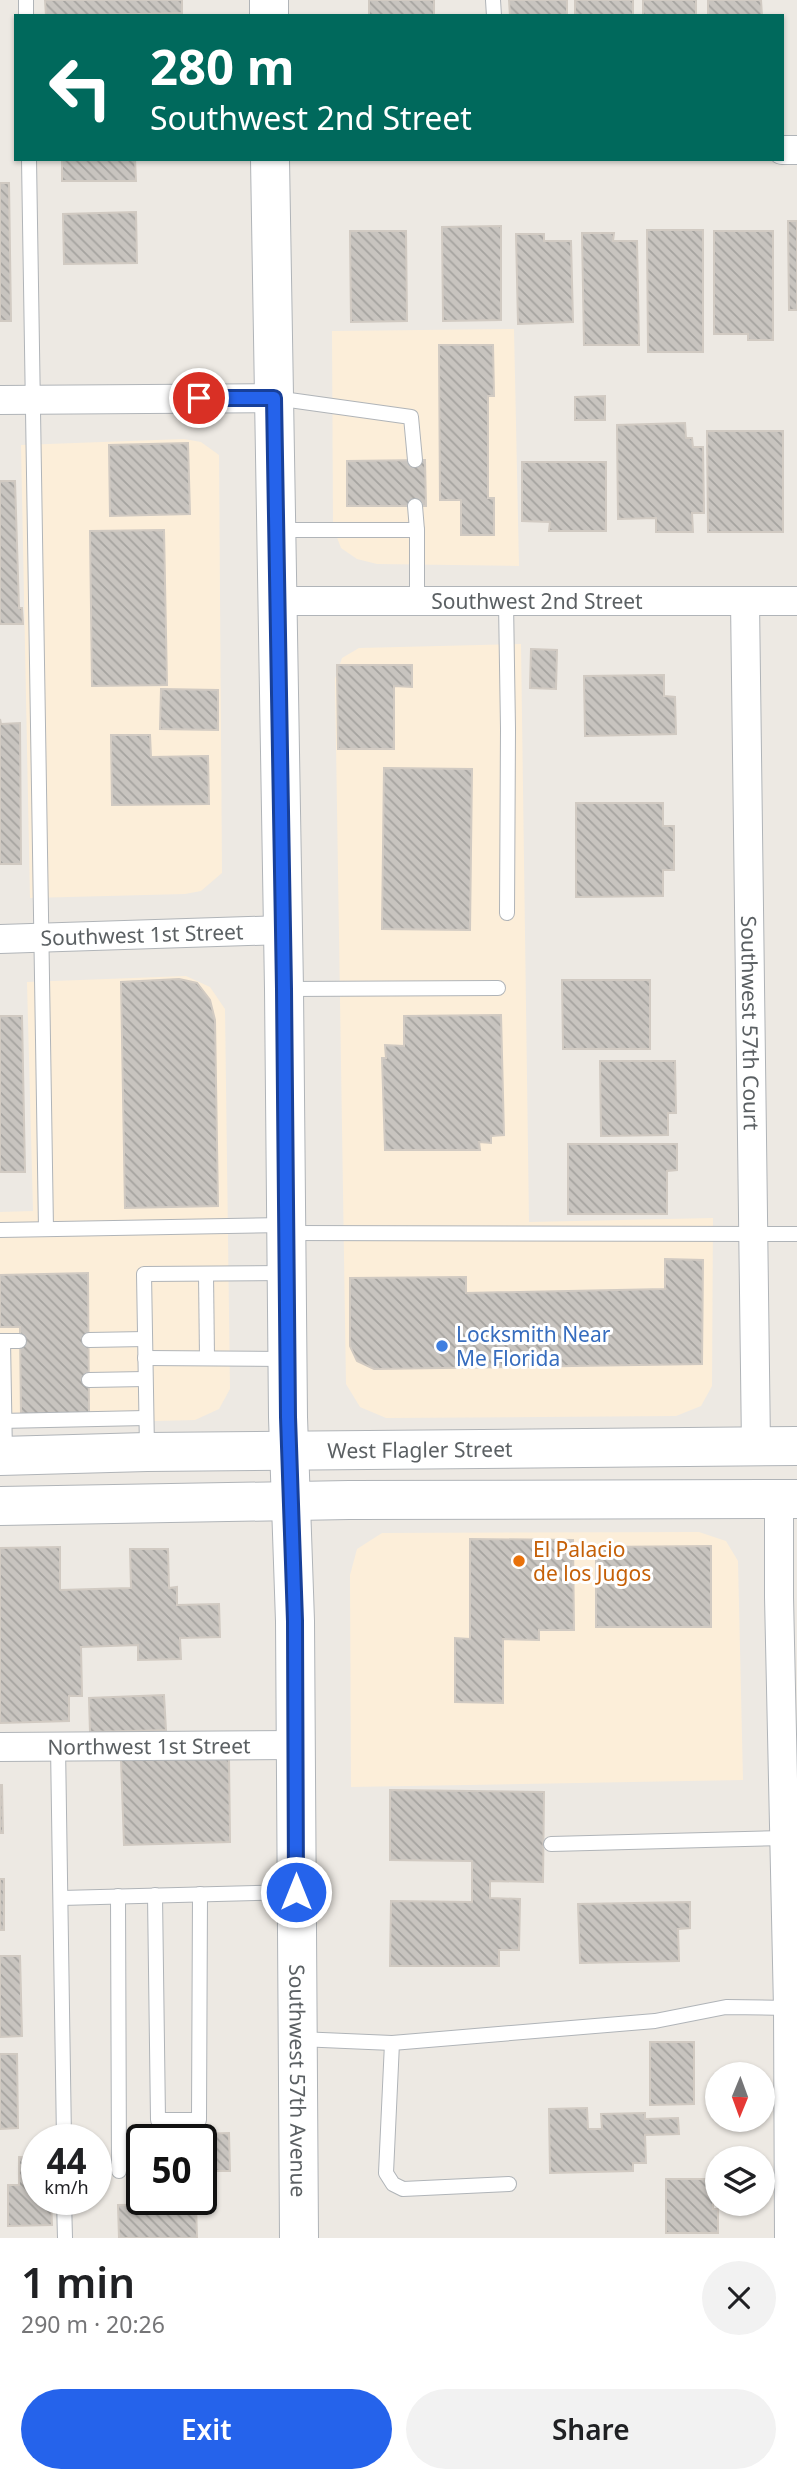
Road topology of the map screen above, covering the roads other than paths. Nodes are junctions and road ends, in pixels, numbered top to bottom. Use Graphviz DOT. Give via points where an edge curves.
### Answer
graph roads {
  1 [pos="29,161"];
  2 [pos="270,161"];
  3 [pos="274,398"];
  4 [pos="34,399"];
  5 [pos="0,400"];
  6 [pos="415,460"];
  7 [pos="415,506"];
  8 [pos="275,530"];
  9 [pos="417,530"];
  10 [pos="276,601"];
  11 [pos="746,601"];
  12 [pos="797,601"];
  13 [pos="417,602"];
  14 [pos="506,602"];
  15 [pos="507,913"];
  16 [pos="283,930"];
  17 [pos="43,938"];
  18 [pos="0,939"];
  19 [pos="498,988"];
  20 [pos="284,989"];
  21 [pos="46,1229"];
  22 [pos="286,1229"];
  23 [pos="0,1230"];
  24 [pos="753,1234"];
  25 [pos="797,1234"];
  26 [pos="287,1273"];
  27 [pos="206,1274"];
  28 [pos="145,1339"];
  29 [pos="89,1340"];
  30 [pos="2,1341"];
  31 [pos="19,1341"];
  32 [pos="145,1358"];
  33 [pos="207,1359"];
  34 [pos="288,1359"];
  35 [pos="145,1379"];
  36 [pos="20,1380"];
  37 [pos="89,1380"];
  38 [pos="4,1381"];
  39 [pos="146,1435"];
  40 [pos="2,1438"];
  41 [pos="756,1446"];
  42 [pos="797,1446"];
  43 [pos="290,1450"];
  44 [pos="788,1499"];
  45 [pos="291,1501"];
  46 [pos="0,1506"];
  47 [pos="788,1597"];
  48 [pos="58,1745"];
  49 [pos="296,1745"];
  50 [pos="0,1747"];
  51 [pos="785,1838"];
  52 [pos="551,1844"];
  53 [pos="296,1892"];
  54 [pos="200,1894"];
  55 [pos="155,1895"];
  56 [pos="118,1896"];
  57 [pos="61,1898"];
  58 [pos="788,2008"];
  59 [pos="296,2038"];
  60 [pos="392,2043"];
  61 [pos="64,2124"];
  62 [pos="120,2171"];
  63 [pos="509,2184"];
  64 [pos="64,2215"];
  65 [pos="65,2238"];
  66 [pos="299,2238"];
  67 [pos="789,2238"];
  1 -- 4 [label="lane"];
  2 -- 3 [label="main road, Southwest 57th Avenue"];
  3 -- 4 [label="street"];
  3 -- 6 [label="lane" via="411,417"];
  3 -- 8 [label="main road, Southwest 57th Avenue"];
  4 -- 5 [label="street"];
  4 -- 17 [label="lane"];
  7 -- 9 [label="lane"];
  8 -- 9 [label="lane"];
  8 -- 10 [label="main road, Southwest 57th Avenue"];
  9 -- 13 [label="lane"];
  10 -- 13 [label="street, Southwest 2nd Street"];
  10 -- 16 [label="main road, Southwest 57th Avenue"];
  11 -- 12 [label="street, Southwest 2nd Street"];
  11 -- 14 [label="street, Southwest 2nd Street"];
  11 -- 24 [label="street, Southwest 57th Court"];
  13 -- 14 [label="street, Southwest 2nd Street"];
  14 -- 15 [label="lane"];
  16 -- 17 [label="street, Southwest 1st Street"];
  16 -- 20 [label="main road, Southwest 57th Avenue"];
  17 -- 18 [label="street, Southwest 1st Street"];
  17 -- 21 [label="lane"];
  19 -- 20 [label="lane"];
  20 -- 22 [label="main road, Southwest 57th Avenue"];
  21 -- 22 [label="lane"];
  21 -- 23 [label="lane"];
  22 -- 24 [label="lane"];
  22 -- 26 [label="main road, Southwest 57th Avenue"];
  24 -- 25 [label="lane"];
  24 -- 41 [label="street, Southwest 57th Court"];
  26 -- 27 [label="lane"];
  26 -- 34 [label="main road, Southwest 57th Avenue"];
  27 -- 28 [label="lane" via="144,1275"];
  27 -- 33 [label="lane"];
  28 -- 29 [label="lane"];
  28 -- 32 [label="lane"];
  30 -- 31 [label="lane"];
  30 -- 38 [label="lane"];
  32 -- 33 [label="lane"];
  32 -- 35 [label="lane"];
  33 -- 34 [label="lane"];
  34 -- 43 [label="main road, Southwest 57th Avenue"];
  35 -- 37 [label="lane"];
  35 -- 39 [label="lane"];
  36 -- 38 [label="lane"];
  38 -- 40 [label="lane"];
  39 -- 40 [label="main road, West Flagler Street"];
  39 -- 43 [label="main road, West Flagler Street"];
  41 -- 42 [label="main road, West Flagler Street"];
  41 -- 43 [label="main road, West Flagler Street"];
  43 -- 45 [label="main road, Southwest 57th Avenue"];
  44 -- 45 [label="main road"];
  44 -- 47 [label="street"];
  45 -- 46 [label="main road"];
  45 -- 49 [label="main road, Southwest 57th Avenue"];
  47 -- 51 [label="street"];
  48 -- 49 [label="street, Northwest 1st Street"];
  48 -- 50 [label="street, Northwest 1st Street"];
  48 -- 57 [label="lane"];
  49 -- 53 [label="main road, Southwest 57th Avenue"];
  51 -- 52 [label="lane"];
  51 -- 58 [label="street"];
  53 -- 54 [label="lane"];
  53 -- 59 [label="main road, Southwest 57th Avenue"];
  54 -- 55 [label="lane"];
  54 -- 55 [label="lane" via="199,2120 158,2120"];
  55 -- 56 [label="lane"];
  56 -- 57 [label="lane"];
  56 -- 62 [label="lane"];
  57 -- 61 [label="lane"];
  58 -- 60 [label="lane" via="726,2007 655,2021"];
  58 -- 67 [label="street"];
  59 -- 60 [label="lane"];
  59 -- 66 [label="main road, Southwest 57th Avenue"];
  60 -- 63 [label="lane" via="386,2173 393,2184 403,2189"];
  64 -- 65 [label="lane"];
}
